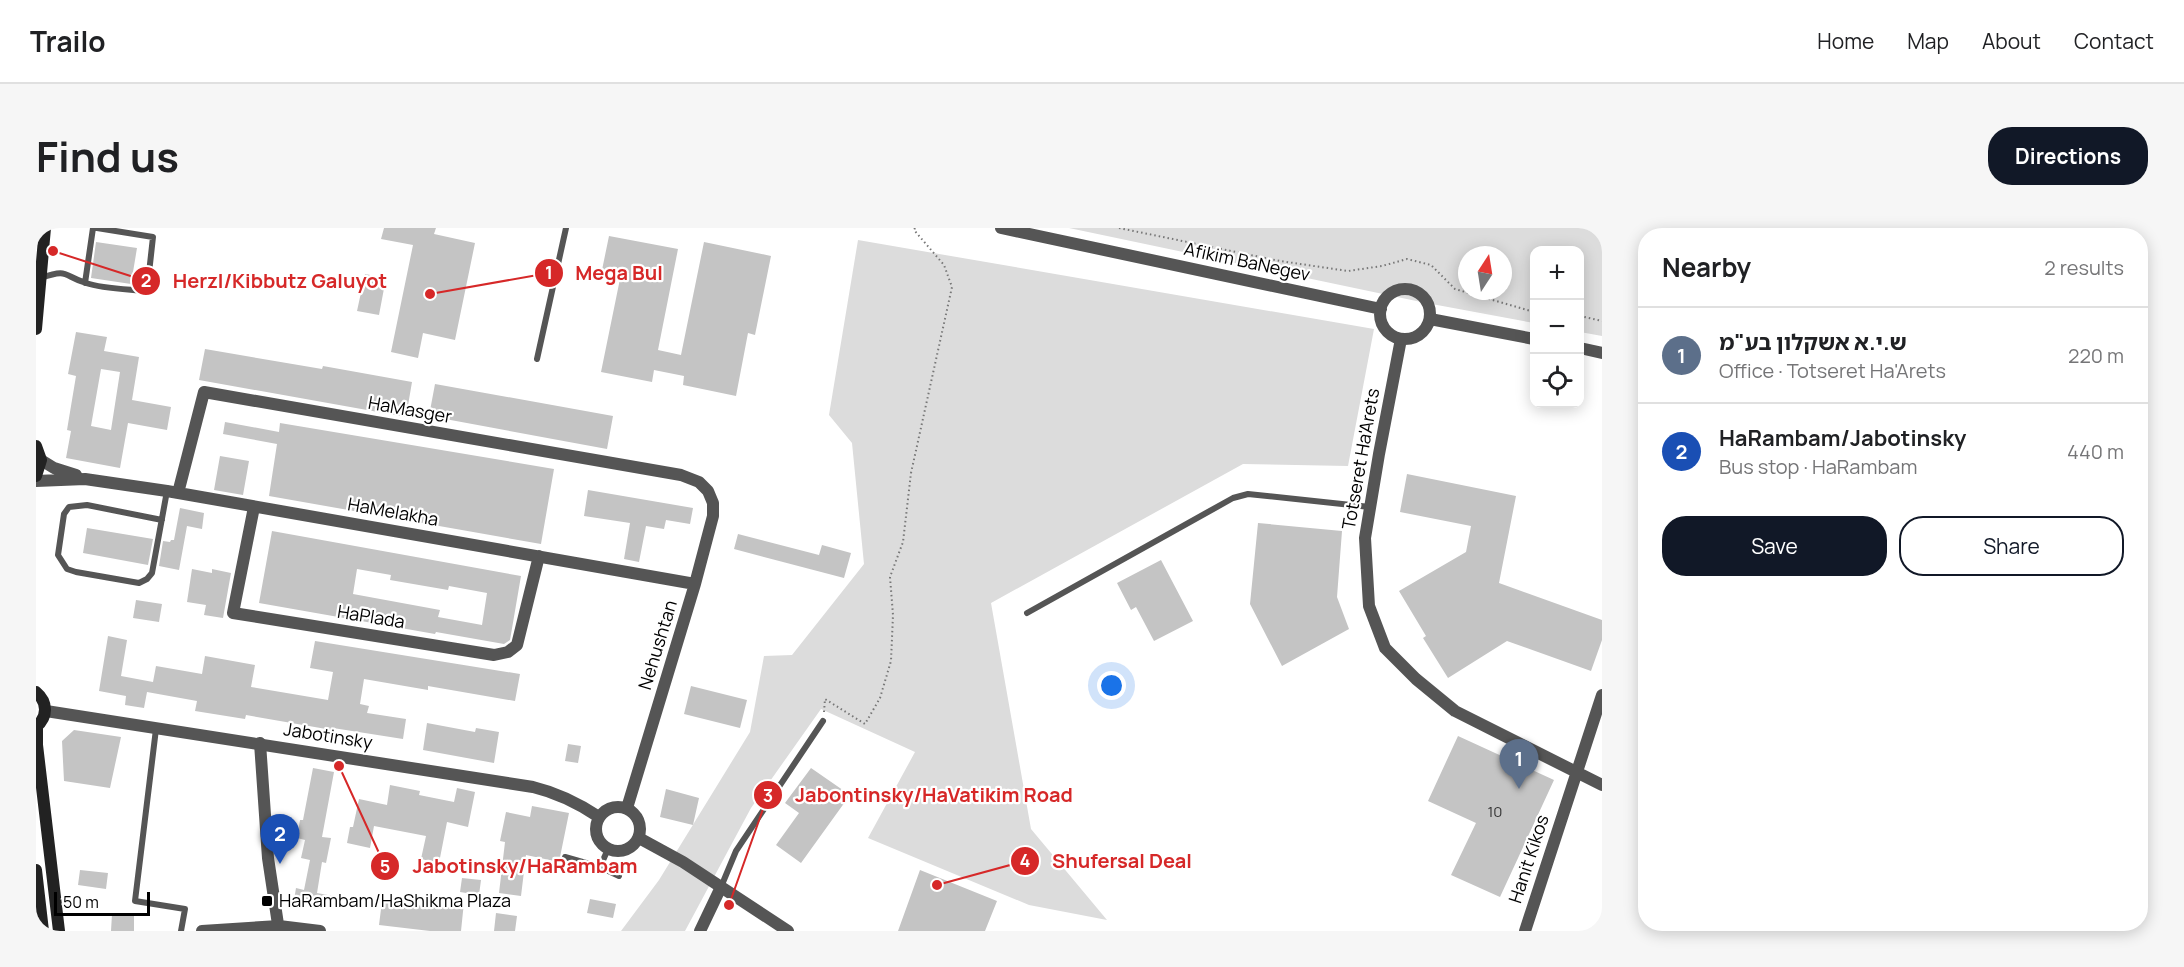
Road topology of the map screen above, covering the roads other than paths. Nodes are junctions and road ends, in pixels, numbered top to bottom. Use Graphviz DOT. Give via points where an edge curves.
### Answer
graph roads {
  1 [pos="45,228"];
  2 [pos="95,228"];
  3 [pos="566,228"];
  4 [pos="1001,228"];
  5 [pos="41,278"];
  6 [pos="85,283"];
  7 [pos="1381,309"];
  8 [pos="1430,319"];
  9 [pos="36,329"];
  10 [pos="1530,338"];
  11 [pos="1401,339"];
  12 [pos="1584,349"];
  13 [pos="1602,352"];
  14 [pos="537,359"];
  15 [pos="36,446"];
  16 [pos="41,460"];
  17 [pos="36,476"];
  18 [pos="85,479"];
  19 [pos="36,481"];
  20 [pos="708,491"];
  21 [pos="173,492"];
  22 [pos="254,507"];
  23 [pos="1370,507"];
  24 [pos="162,520"];
  25 [pos="539,556"];
  26 [pos="695,584"];
  27 [pos="1027,613"];
  28 [pos="36,692"];
  29 [pos="1602,695"];
  30 [pos="46,711"];
  31 [pos="823,721"];
  32 [pos="37,726"];
  33 [pos="156,728"];
  34 [pos="260,743"];
  35 [pos="1576,773"];
  36 [pos="1602,785"];
  37 [pos="627,808"];
  38 [pos="599,817"];
  39 [pos="639,838"];
  40 [pos="609,849"];
  41 [pos="565,857"];
  42 [pos="600,867"];
  43 [pos="36,870"];
  44 [pos="619,876"];
  45 [pos="721,886"];
  46 [pos="279,929"];
  47 [pos="43,931"];
  48 [pos="59,931"];
  49 [pos="181,931"];
  50 [pos="202,931"];
  51 [pos="320,931"];
  52 [pos="700,931"];
  53 [pos="788,931"];
  54 [pos="1525,931"];
  1 -- 5 [label="main road"];
  2 -- 6 [label="lane"];
  2 -- 6 [label="lane" via="153,237 147,291"];
  3 -- 14 [label="lane"];
  4 -- 7 [label="street, Afikim BaNegev"];
  5 -- 6 [label="lane" via="67,273"];
  5 -- 9 [label="main road"];
  7 -- 8 [label="street" via="1384,300 1398,290 1415,290 1428,302"];
  7 -- 11 [label="street" via="1384,328"];
  8 -- 10 [label="street"];
  8 -- 11 [label="street" via="1417,337"];
  11 -- 23 [label="street, Totseret Ha'Arets"];
  12 -- 13 [label="street"];
  15 -- 16 [label="main road"];
  16 -- 17 [label="main road"];
  16 -- 18 [label="street, HaMelakha"];
  18 -- 19 [label="street, HaMelakha"];
  18 -- 21 [label="street, HaMelakha"];
  20 -- 21 [label="street, HaMasger" via="699,482 681,475 204,392"];
  20 -- 26 [label="street, Nehushtan" via="713,503 712,516"];
  21 -- 22 [label="street, HaMelakha"];
  21 -- 24 [label="lane"];
  22 -- 25 [label="street, HaMelakha"];
  22 -- 25 [label="street, HaPlada" via="233,613 501,654 518,645"];
  23 -- 27 [label="lane" via="1248,494 1233,498"];
  23 -- 35 [label="street, Totseret Ha'Arets" via="1365,538 1369,606 1385,648 1416,680 1455,711"];
  24 -- 24 [label="lane" via="152,573 139,583 67,569 58,555 64,514 69,507 87,505"];
  25 -- 26 [label="street, HaMelakha"];
  26 -- 37 [label="street, Nehushtan"];
  28 -- 30 [label="main road"];
  29 -- 35 [label="street, Hanit Kikos"];
  30 -- 32 [label="main road"];
  30 -- 33 [label="street, Jabotinsky"];
  31 -- 45 [label="lane" via="736,850"];
  32 -- 48 [label="main road"];
  33 -- 34 [label="street, Jabotinsky"];
  33 -- 49 [label="lane" via="135,901 185,909"];
  34 -- 38 [label="street, Jabotinsky" via="533,787 561,796"];
  34 -- 46 [label="street" via="268,858"];
  35 -- 36 [label="street, Totseret Ha'Arets"];
  35 -- 54 [label="street, Hanit Kikos"];
  37 -- 38 [label="street" via="609,808"];
  37 -- 39 [label="street" via="639,820"];
  38 -- 40 [label="street" via="598,838"];
  39 -- 40 [label="street" via="629,849"];
  39 -- 45 [label="street"];
  40 -- 42 [label="lane"];
  41 -- 42 [label="lane"];
  42 -- 44 [label="lane"];
  43 -- 47 [label="main road"];
  45 -- 52 [label="street"];
  45 -- 53 [label="street"];
  46 -- 50 [label="street"];
  46 -- 51 [label="street"];
}
